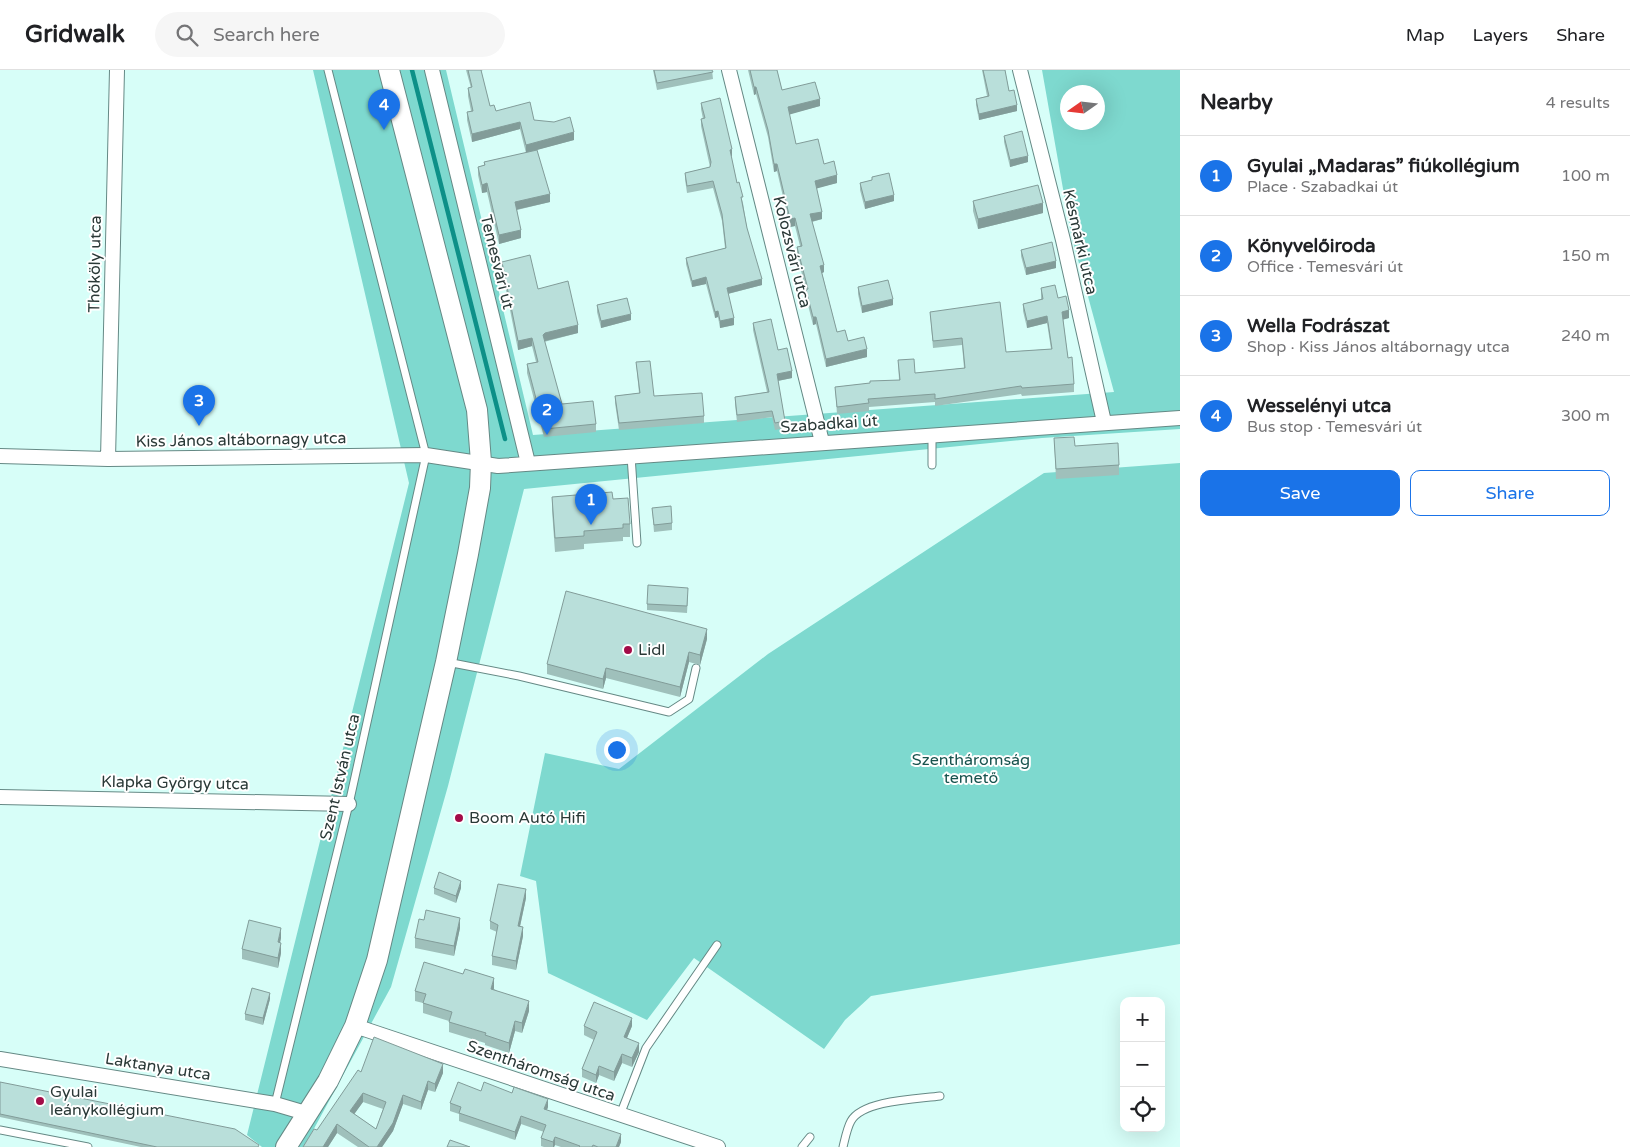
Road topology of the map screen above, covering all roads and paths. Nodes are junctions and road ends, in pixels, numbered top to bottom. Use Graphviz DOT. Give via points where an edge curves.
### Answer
graph roads {
  1 [pos="116,70"];
  2 [pos="328,70"];
  3 [pos="389,70"];
  4 [pos="432,70"];
  5 [pos="729,70"];
  6 [pos="1020,70"];
  7 [pos="1180,418"];
  8 [pos="1104,422"];
  9 [pos="932,436"];
  10 [pos="822,442"];
  11 [pos="426,455"];
  12 [pos="0,456"];
  13 [pos="631,456"];
  14 [pos="108,459"];
  15 [pos="481,462"];
  16 [pos="528,463"];
  17 [pos="932,465"];
  18 [pos="637,543"];
  19 [pos="446,662"];
  20 [pos="696,668"];
  21 [pos="0,797"];
  22 [pos="349,804"];
  23 [pos="717,945"];
  24 [pos="355,1026"];
  25 [pos="0,1059"];
  26 [pos="940,1096"];
  27 [pos="275,1104"];
  28 [pos="309,1114"];
  29 [pos="619,1116"];
  30 [pos="1,1132"];
  31 [pos="810,1136"];
  32 [pos="88,1147"];
  33 [pos="286,1147"];
  34 [pos="718,1147"];
  35 [pos="802,1147"];
  36 [pos="842,1147"];
  1 -- 14 [label="street, Thököly utca"];
  2 -- 11 [label="lane"];
  3 -- 15 [label="street" via="477,410"];
  4 -- 16 [label="street, Temesvári út"];
  5 -- 10 [label="street, Kolozsvári utca"];
  6 -- 8 [label="street, Késmárki utca"];
  7 -- 8 [label="street, Szabadkai út"];
  8 -- 9 [label="street, Szabadkai út"];
  9 -- 10 [label="street, Szabadkai út"];
  9 -- 17 [label="lane"];
  10 -- 13 [label="street, Szabadkai út"];
  11 -- 14 [label="street, Kiss János altábornagy utca"];
  11 -- 15 [label="street, Kiss János altábornagy utca"];
  11 -- 22 [label="lane, Szent István utca"];
  12 -- 14 [label="street, Kiss János altábornagy utca"];
  13 -- 16 [label="street, Szabadkai út"];
  13 -- 18 [label="lane"];
  15 -- 16 [label="street, Szabadkai út" via="498,466"];
  15 -- 19 [label="street" via="480,488"];
  19 -- 20 [label="lane" via="669,712 689,699"];
  19 -- 24 [label="street" via="377,960"];
  21 -- 22 [label="street, Klapka György utca"];
  22 -- 27 [label="lane, Szent István utca"];
  23 -- 29 [label="lane" via="646,1048"];
  24 -- 28 [label="street"];
  24 -- 29 [label="street, Szentháromság utca"];
  25 -- 27 [label="street, Laktanya utca"];
  26 -- 36 [label="lane" via="872,1106 861,1111 852,1120"];
  27 -- 28 [label="street, Laktanya utca"];
  28 -- 33 [label="street"];
  29 -- 34 [label="street, Szentháromság utca"];
  30 -- 32 [label="lane"];
  31 -- 35 [label="lane"];
}
